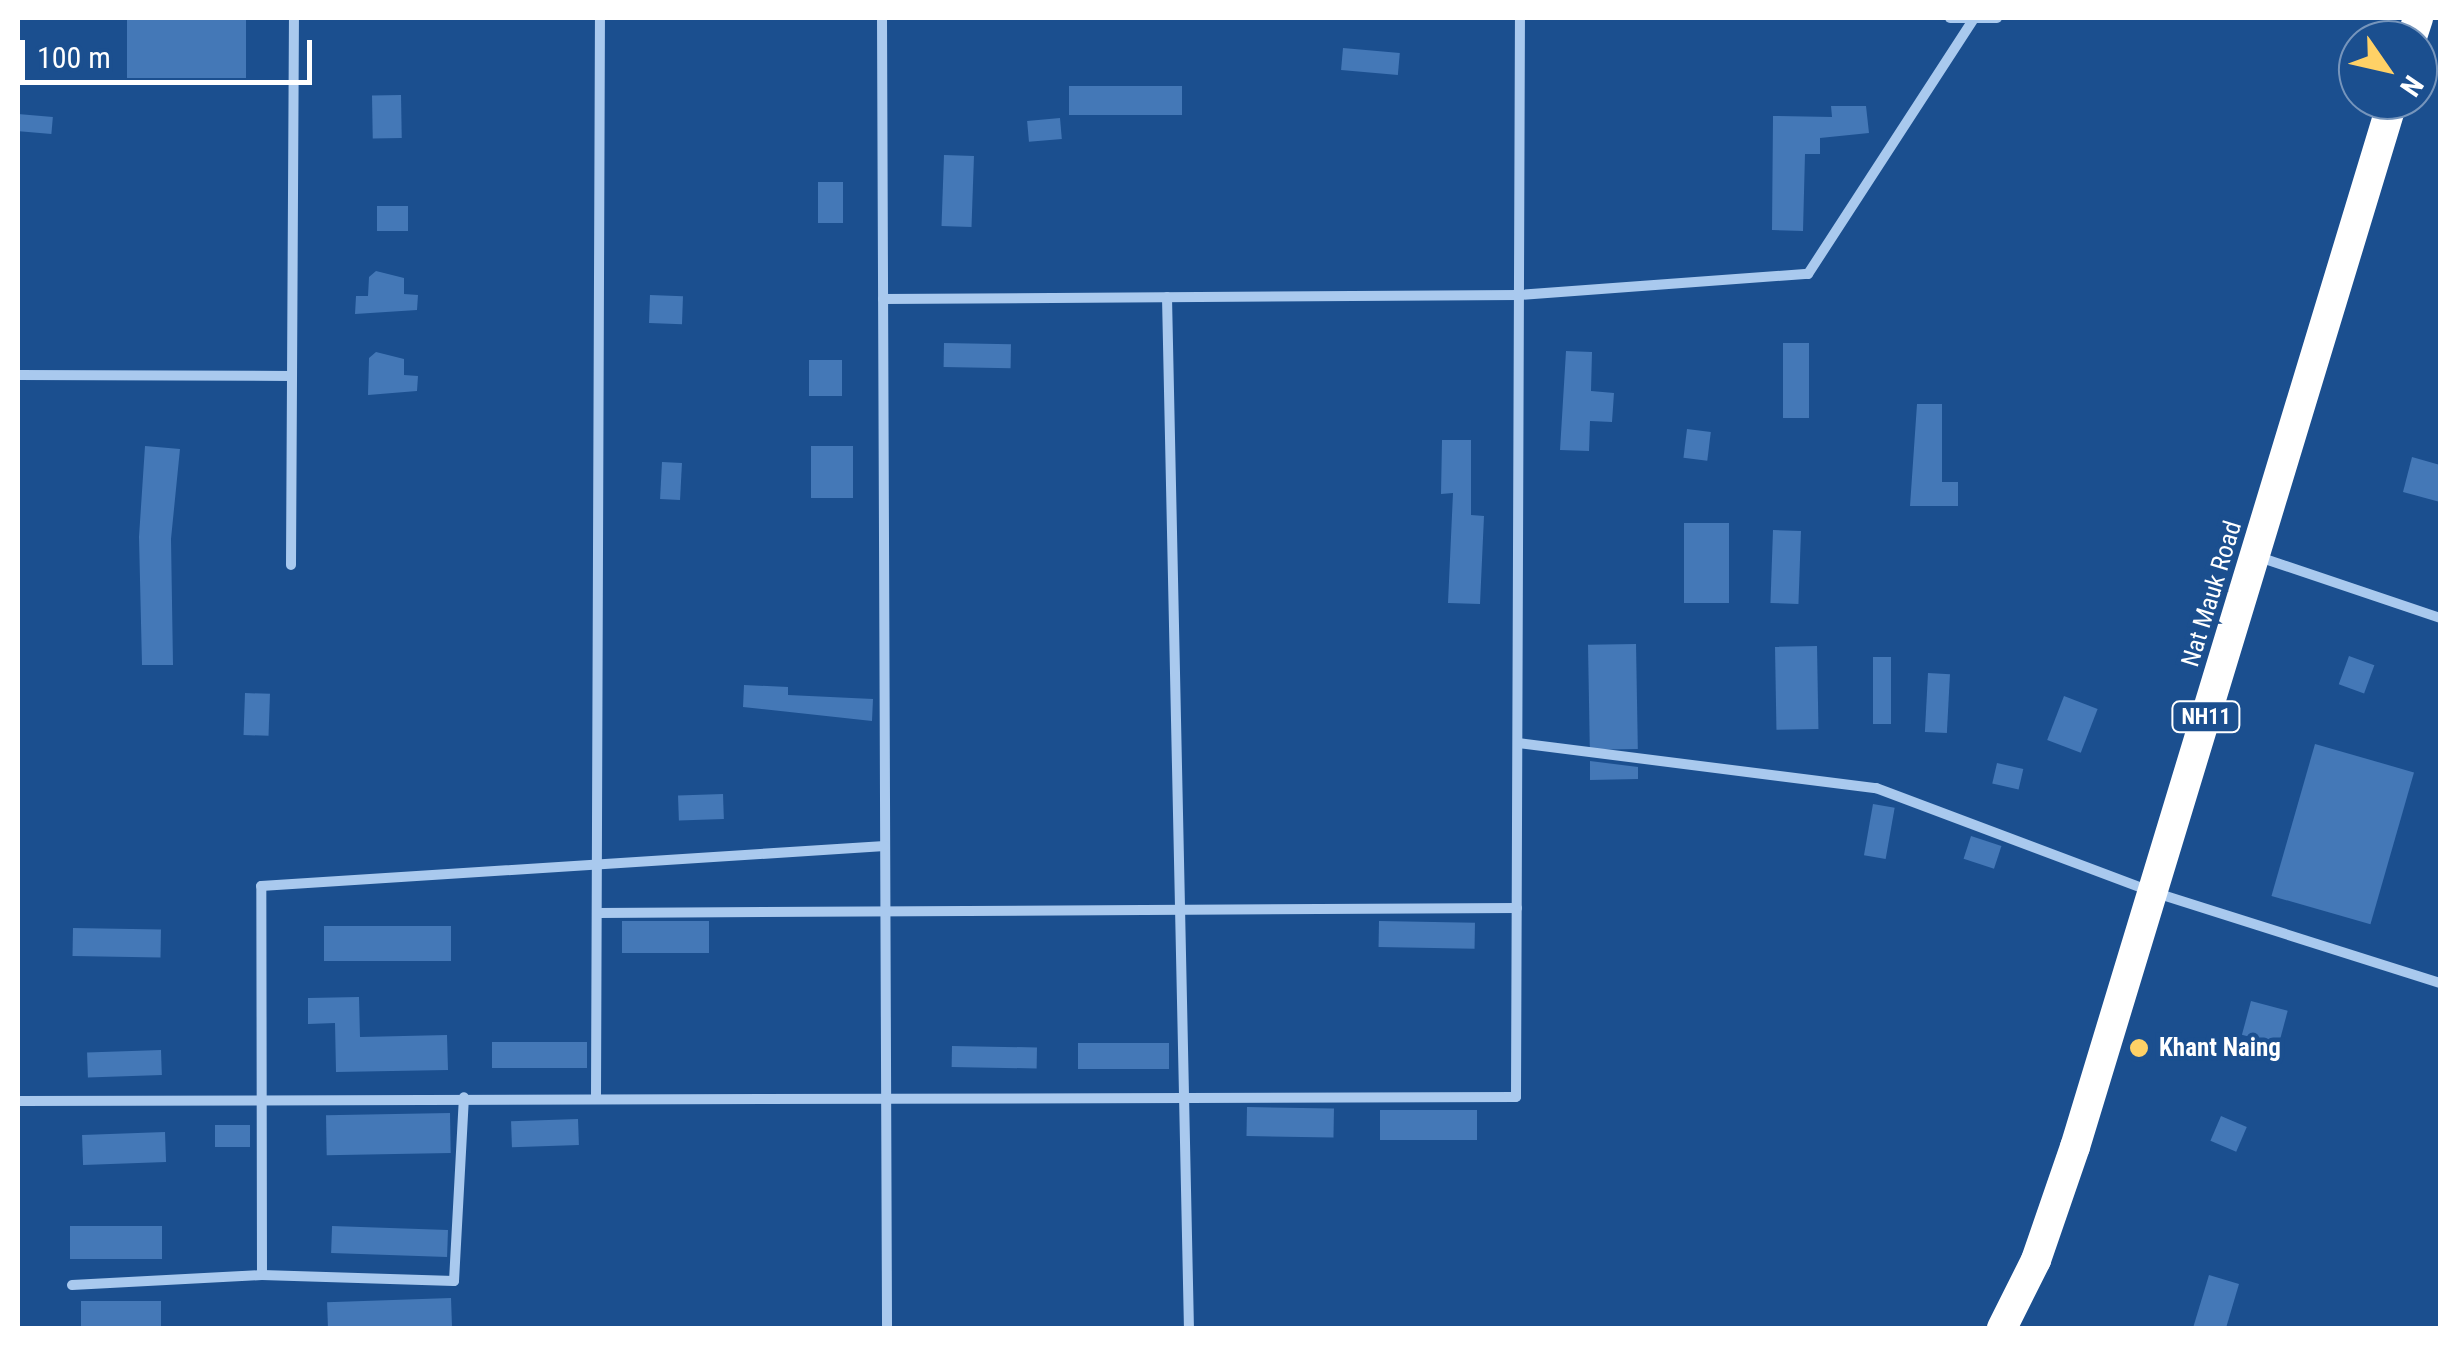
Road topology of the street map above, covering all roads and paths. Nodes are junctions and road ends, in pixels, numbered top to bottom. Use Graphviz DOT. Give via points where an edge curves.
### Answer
graph roads {
  1 [pos="294,18"];
  2 [pos="600,18"];
  3 [pos="882,18"];
  4 [pos="1520,18"];
  5 [pos="1950,18"];
  6 [pos="1974,18"];
  7 [pos="1997,18"];
  8 [pos="2387,120"];
  9 [pos="1519,295"];
  10 [pos="1167,297"];
  11 [pos="883,299"];
  12 [pos="18,375"];
  13 [pos="292,376"];
  14 [pos="2255,556"];
  15 [pos="291,566"];
  16 [pos="2440,618"];
  17 [pos="1518,743"];
  18 [pos="885,846"];
  19 [pos="597,862"];
  20 [pos="2153,892"];
  21 [pos="1517,908"];
  22 [pos="1182,910"];
  23 [pos="885,912"];
  24 [pos="597,914"];
  25 [pos="2440,982"];
  26 [pos="886,1095"];
  27 [pos="1187,1096"];
  28 [pos="596,1097"];
  29 [pos="464,1098"];
  30 [pos="262,1099"];
  31 [pos="18,1101"];
  32 [pos="262,1275"];
  33 [pos="72,1284"];
  34 [pos="887,1328"];
  35 [pos="1189,1328"];
  36 [pos="2002,1328"];
  1 -- 13 [label="street"];
  2 -- 19 [label="street"];
  3 -- 11 [label="street"];
  4 -- 9 [label="street"];
  5 -- 6 [label="street"];
  6 -- 7 [label="street"];
  6 -- 9 [label="street" via="1808,274"];
  8 -- 14 [label="highway, Nat Mauk Road / NH11"];
  9 -- 10 [label="street"];
  9 -- 17 [label="street"];
  10 -- 11 [label="street"];
  10 -- 22 [label="street"];
  11 -- 18 [label="street"];
  12 -- 13 [label="street"];
  13 -- 15 [label="street"];
  14 -- 16 [label="street"];
  14 -- 20 [label="highway, Nat Mauk Road / NH11"];
  17 -- 20 [label="street" via="1876,788"];
  17 -- 21 [label="street"];
  18 -- 19 [label="street"];
  18 -- 23 [label="street"];
  19 -- 24 [label="street"];
  19 -- 30 [label="street" via="262,886"];
  20 -- 25 [label="street"];
  20 -- 36 [label="highway, Nat Mauk Road / NH11" via="2075,1148 2036,1260"];
  21 -- 22 [label="street"];
  21 -- 27 [label="street" via="1516,1097"];
  22 -- 23 [label="street"];
  22 -- 27 [label="street"];
  23 -- 24 [label="street"];
  23 -- 26 [label="street"];
  24 -- 28 [label="street"];
  26 -- 27 [label="street"];
  26 -- 28 [label="street"];
  26 -- 34 [label="street"];
  27 -- 35 [label="street"];
  28 -- 29 [label="street"];
  29 -- 30 [label="street"];
  29 -- 32 [label="street" via="454,1280"];
  30 -- 31 [label="street"];
  30 -- 32 [label="street"];
  32 -- 33 [label="street"];
}
